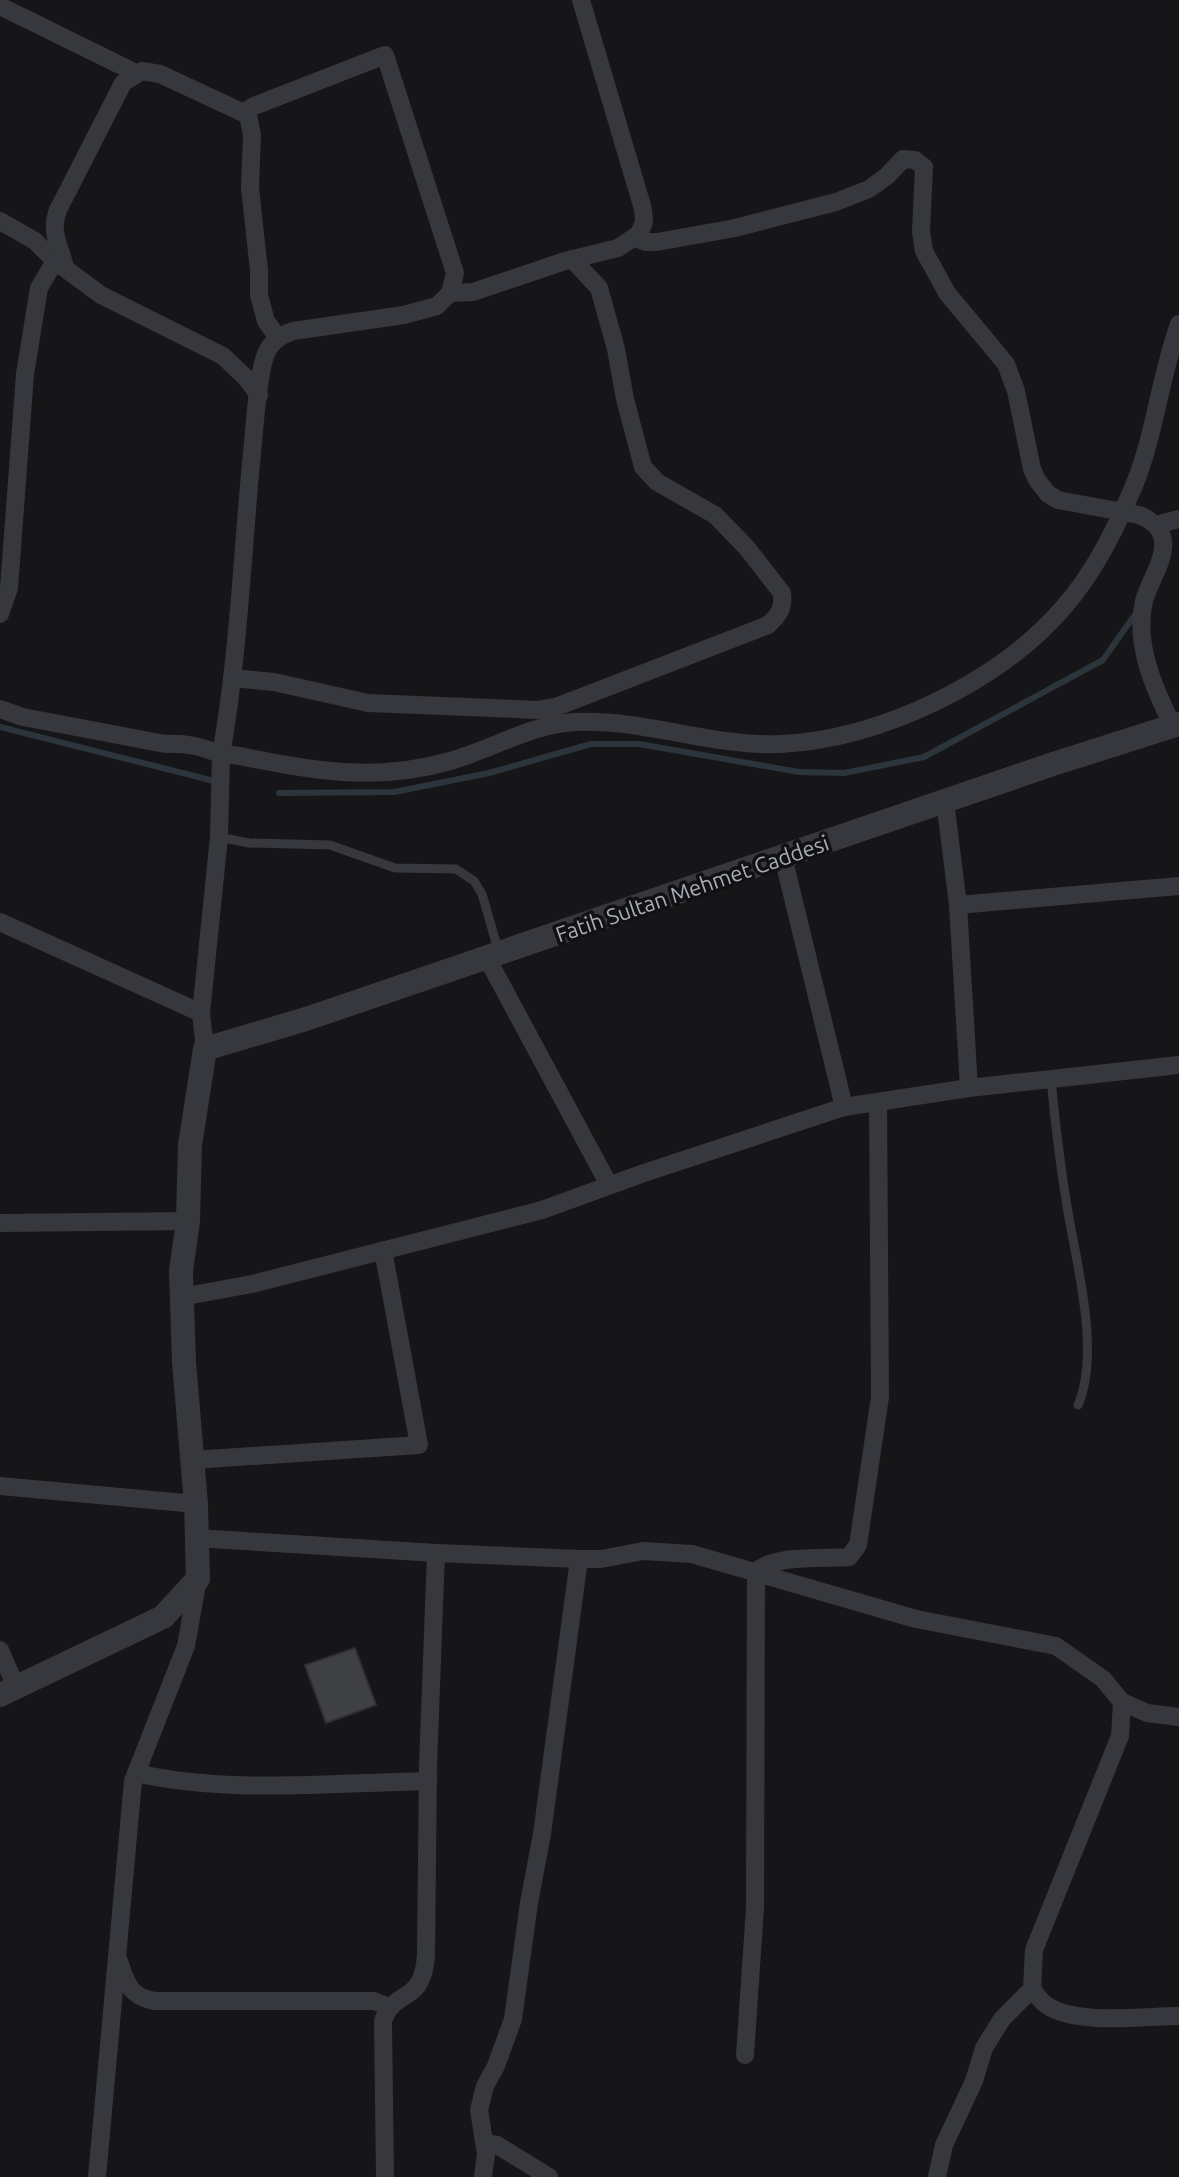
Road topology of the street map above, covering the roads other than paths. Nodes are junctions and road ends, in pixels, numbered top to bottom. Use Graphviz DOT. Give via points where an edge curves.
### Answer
graph roads {
  1 [pos="581,0"];
  2 [pos="0,6"];
  3 [pos="136,73"];
  4 [pos="244,112"];
  5 [pos="0,221"];
  6 [pos="635,238"];
  7 [pos="572,259"];
  8 [pos="60,265"];
  9 [pos="450,293"];
  10 [pos="1179,324"];
  11 [pos="278,338"];
  12 [pos="259,395"];
  13 [pos="1122,511"];
  14 [pos="1179,519"];
  15 [pos="1155,525"];
  16 [pos="0,614"];
  17 [pos="232,678"];
  18 [pos="0,709"];
  19 [pos="1176,725"];
  20 [pos="221,755"];
  21 [pos="945,801"];
  22 [pos="219,837"];
  23 [pos="783,857"];
  24 [pos="1179,886"];
  25 [pos="958,905"];
  26 [pos="0,922"];
  27 [pos="493,956"];
  28 [pos="201,1013"];
  29 [pos="205,1049"];
  30 [pos="1179,1065"];
  31 [pos="1051,1079"];
  32 [pos="969,1088"];
  33 [pos="878,1102"];
  34 [pos="844,1107"];
  35 [pos="609,1185"];
  36 [pos="188,1221"];
  37 [pos="0,1223"];
  38 [pos="383,1250"];
  39 [pos="181,1297"];
  40 [pos="1078,1405"];
  41 [pos="192,1460"];
  42 [pos="0,1486"];
  43 [pos="196,1504"];
  44 [pos="196,1538"];
  45 [pos="436,1553"];
  46 [pos="579,1559"];
  47 [pos="756,1572"];
  48 [pos="198,1579"];
  49 [pos="0,1650"];
  50 [pos="8,1691"];
  51 [pos="1122,1702"];
  52 [pos="1179,1717"];
  53 [pos="136,1773"];
  54 [pos="428,1781"];
  55 [pos="117,1954"];
  56 [pos="1032,1989"];
  57 [pos="389,2007"];
  58 [pos="1179,2016"];
  59 [pos="745,2055"];
  60 [pos="485,2143"];
  61 [pos="97,2177"];
  62 [pos="385,2177"];
  63 [pos="483,2177"];
  64 [pos="549,2177"];
  65 [pos="937,2177"];
  1 -- 6 [label="street" via="643,209 644,222"];
  2 -- 3 [label="street"];
  3 -- 4 [label="street" via="160,74"];
  3 -- 8 [label="street" via="118,91 55,218"];
  4 -- 9 [label="street" via="385,55 455,273"];
  4 -- 11 [label="street" via="252,126 250,188 259,295 266,321"];
  5 -- 8 [label="street" via="35,241"];
  6 -- 7 [label="street" via="618,248"];
  6 -- 13 [label="street" via="657,242 735,228 869,189 903,159 921,163 924,251 947,293 1006,364 1037,480 1058,500"];
  7 -- 9 [label="street" via="488,288"];
  7 -- 17 [label="street" via="599,288 643,467 657,482 715,515 747,548 782,593 778,616 768,625 538,710 368,703"];
  8 -- 12 [label="street" via="101,295 223,356"];
  8 -- 16 [label="street" via="39,288 25,374 9,588"];
  9 -- 11 [label="street" via="437,306 415,312 293,331"];
  10 -- 13 [label="street" via="1152,427"];
  11 -- 12 [label="street" via="264,359"];
  12 -- 17 [label="street"];
  13 -- 15 [label="street"];
  13 -- 20 [label="street" via="1082,585 1022,647 949,694 837,736 753,744 626,724 562,723 445,763 364,774"];
  14 -- 15 [label="street"];
  15 -- 19 [label="street" via="1163,543 1144,601 1141,633 1153,682"];
  17 -- 20 [label="street"];
  18 -- 20 [label="street" via="165,744 184,743"];
  19 -- 21 [label="street, Fatih Sultan Mehmet Caddesi"];
  20 -- 22 [label="street"];
  21 -- 23 [label="street, Fatih Sultan Mehmet Caddesi"];
  21 -- 25 [label="street"];
  22 -- 27 [label="lane" via="330,845 395,868 456,869 482,894"];
  22 -- 28 [label="street"];
  23 -- 27 [label="street, Fatih Sultan Mehmet Caddesi"];
  23 -- 34 [label="street"];
  24 -- 25 [label="street"];
  25 -- 32 [label="street"];
  26 -- 28 [label="street"];
  27 -- 29 [label="street, Fatih Sultan Mehmet Caddesi"];
  27 -- 35 [label="street"];
  28 -- 29 [label="street"];
  29 -- 36 [label="street" via="190,1145"];
  30 -- 31 [label="street"];
  31 -- 32 [label="street"];
  31 -- 40 [label="lane" via="1058,1154 1081,1276 1086,1383"];
  32 -- 33 [label="street"];
  33 -- 34 [label="street"];
  33 -- 47 [label="street" via="880,1397 858,1545 849,1557 779,1561"];
  34 -- 35 [label="street"];
  35 -- 38 [label="street" via="542,1210"];
  36 -- 37 [label="street"];
  36 -- 39 [label="street"];
  38 -- 39 [label="street"];
  38 -- 41 [label="street" via="419,1445"];
  39 -- 41 [label="street"];
  41 -- 43 [label="street"];
  42 -- 43 [label="street"];
  43 -- 44 [label="street"];
  44 -- 45 [label="street"];
  44 -- 48 [label="street"];
  45 -- 46 [label="street"];
  45 -- 54 [label="street"];
  46 -- 47 [label="street" via="643,1551 692,1554"];
  46 -- 60 [label="street" via="513,2019 479,2110"];
  47 -- 51 [label="street" via="916,1619 1056,1646 1103,1679"];
  47 -- 59 [label="street" via="755,1908"];
  48 -- 50 [label="street" via="163,1617"];
  48 -- 53 [label="street" via="186,1646"];
  49 -- 50 [label="street"];
  51 -- 52 [label="street" via="1147,1713"];
  51 -- 56 [label="street" via="1120,1736 1034,1950"];
  53 -- 54 [label="street" via="168,1781 267,1784"];
  53 -- 55 [label="street"];
  54 -- 57 [label="street" via="424,1975 410,1994"];
  55 -- 57 [label="street" via="128,1987 144,1999 374,2001"];
  55 -- 61 [label="street"];
  56 -- 58 [label="street" via="1045,2004 1067,2014"];
  56 -- 65 [label="street" via="988,2041 944,2145"];
  57 -- 62 [label="street" via="381,2051"];
  60 -- 63 [label="street"];
  60 -- 64 [label="street"];
}
